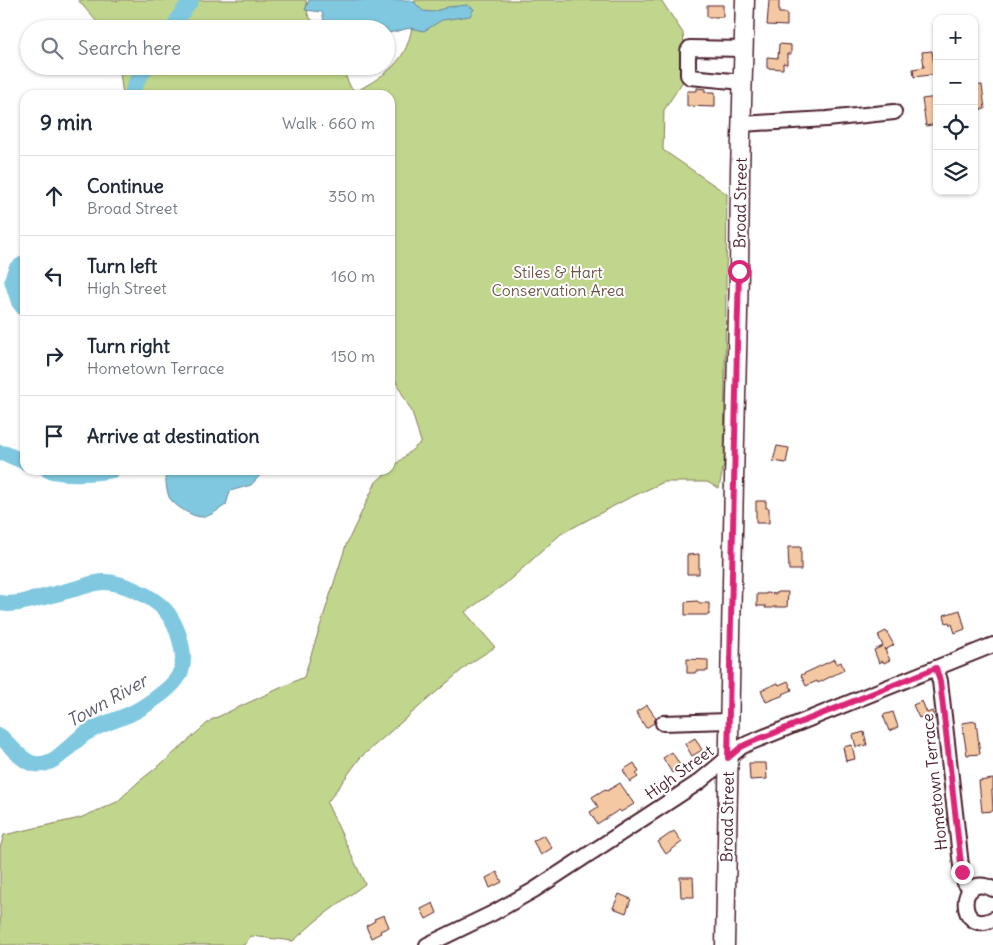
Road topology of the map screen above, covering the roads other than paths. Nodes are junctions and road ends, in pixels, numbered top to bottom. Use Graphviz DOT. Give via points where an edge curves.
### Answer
graph roads {
  1 [pos="745,0"];
  2 [pos="744,49"];
  3 [pos="743,82"];
  4 [pos="894,112"];
  5 [pos="741,124"];
  6 [pos="993,645"];
  7 [pos="936,668"];
  8 [pos="729,721"];
  9 [pos="662,723"];
  10 [pos="728,758"];
  11 [pos="993,889"];
  12 [pos="971,890"];
  13 [pos="993,918"];
  14 [pos="427,945"];
  15 [pos="725,945"];
  1 -- 2 [label="main road, Broad Street"];
  2 -- 3 [label="main road, Broad Street"];
  2 -- 3 [label="street" via="690,48 688,51 690,77"];
  3 -- 5 [label="main road, Broad Street"];
  4 -- 5 [label="street"];
  5 -- 8 [label="main road, Broad Street"];
  6 -- 7 [label="street, High Street"];
  7 -- 10 [label="street, High Street" via="749,743"];
  7 -- 12 [label="street, Hometown Terrace" via="962,874"];
  8 -- 9 [label="street"];
  8 -- 10 [label="main road, Broad Street"];
  10 -- 14 [label="street, High Street" via="700,782 534,890"];
  10 -- 15 [label="main road, Broad Street"];
  11 -- 12 [label="street" via="981,886"];
  12 -- 13 [label="street" via="965,902 969,916 982,922"];
}
